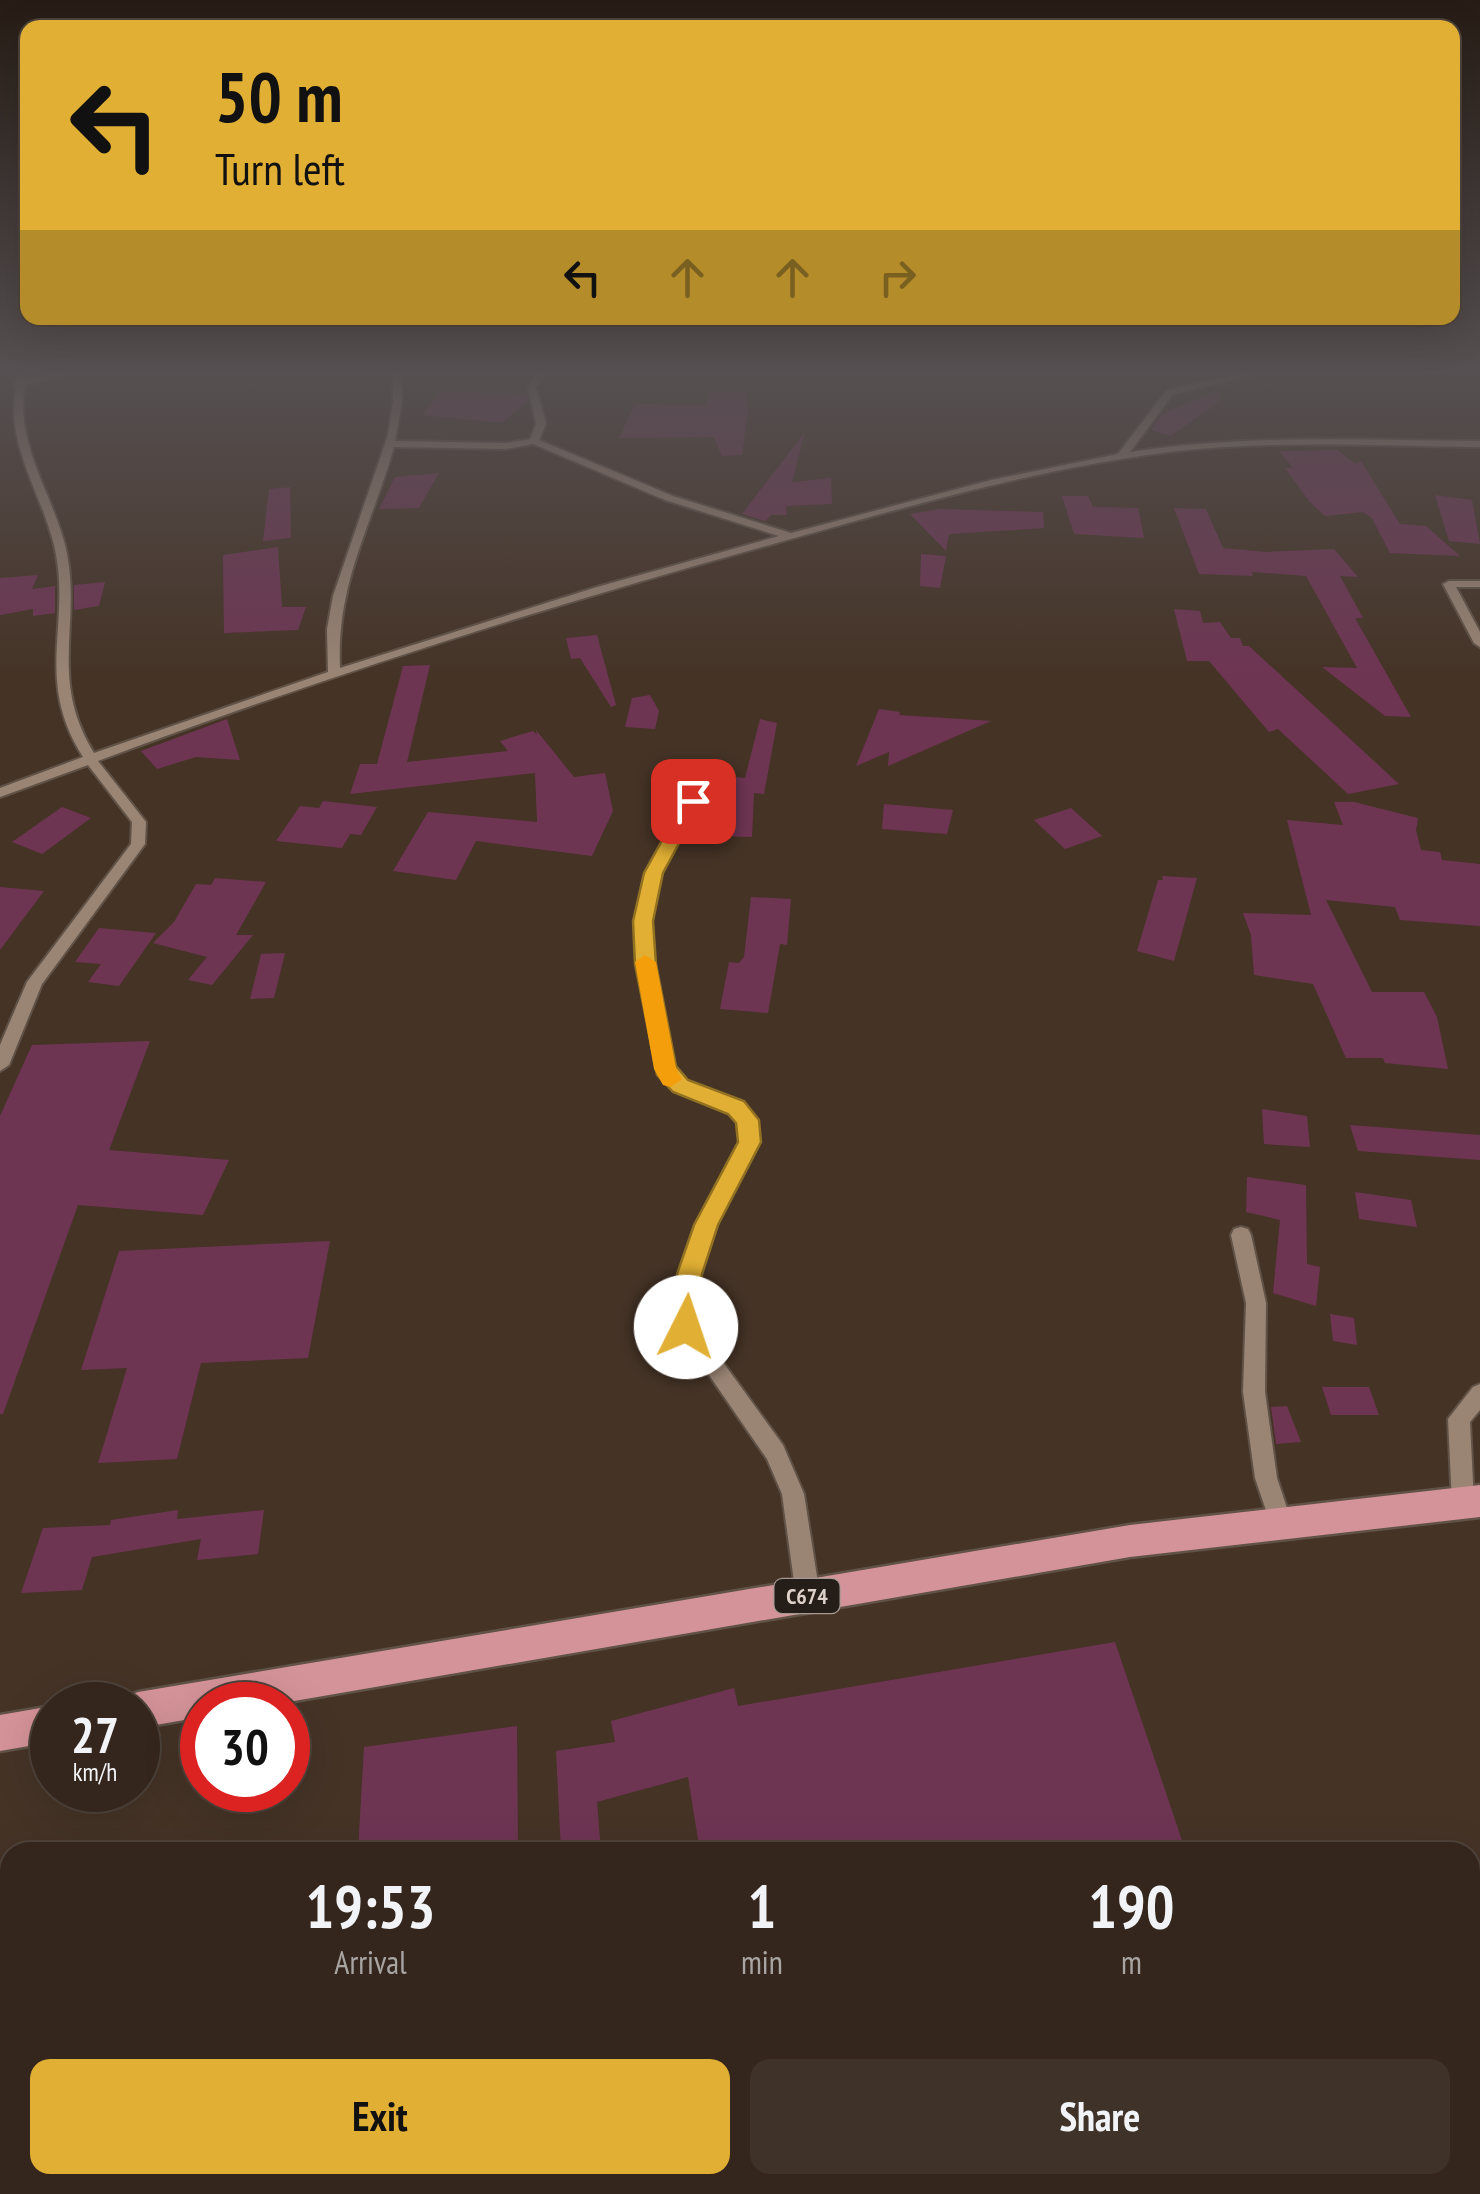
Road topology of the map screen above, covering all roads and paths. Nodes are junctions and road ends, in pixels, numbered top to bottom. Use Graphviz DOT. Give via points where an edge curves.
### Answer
graph roads {
  1 [pos="27,471"];
  2 [pos="379,471"];
  3 [pos="606,471"];
  4 [pos="1061,471"];
  5 [pos="790,536"];
  6 [pos="1480,584"];
  7 [pos="1480,643"];
  8 [pos="334,676"];
  9 [pos="90,758"];
  10 [pos="0,793"];
  11 [pos="693,801"];
  12 [pos="0,1065"];
  13 [pos="1242,1235"];
  14 [pos="1480,1394"];
  15 [pos="1472,1502"];
  16 [pos="1281,1523"];
  17 [pos="808,1596"];
  18 [pos="160,1706"];
  19 [pos="30,1728"];
  20 [pos="0,1733"];
  1 -- 9 [label="street" via="64,570 64,700"];
  2 -- 8 [label="street" via="341,591"];
  3 -- 5 [label="street"];
  4 -- 5 [label="street"];
  5 -- 8 [label="street" via="635,578"];
  6 -- 7 [label="street" via="1448,584"];
  8 -- 9 [label="street"];
  9 -- 10 [label="street"];
  9 -- 12 [label="street" via="138,822 138,844 34,982"];
  11 -- 17 [label="street" via="654,873 643,921 646,964 665,1069 680,1086 736,1108 747,1120 749,1142 706,1225 690,1274 686,1327 776,1452 793,1494"];
  13 -- 16 [label="street" via="1256,1303 1254,1392"];
  14 -- 15 [label="street" via="1459,1419"];
  15 -- 16 [label="main road, C674"];
  16 -- 17 [label="main road, C674" via="1130,1541"];
  17 -- 18 [label="main road, C674"];
  19 -- 20 [label="main road"];
}
